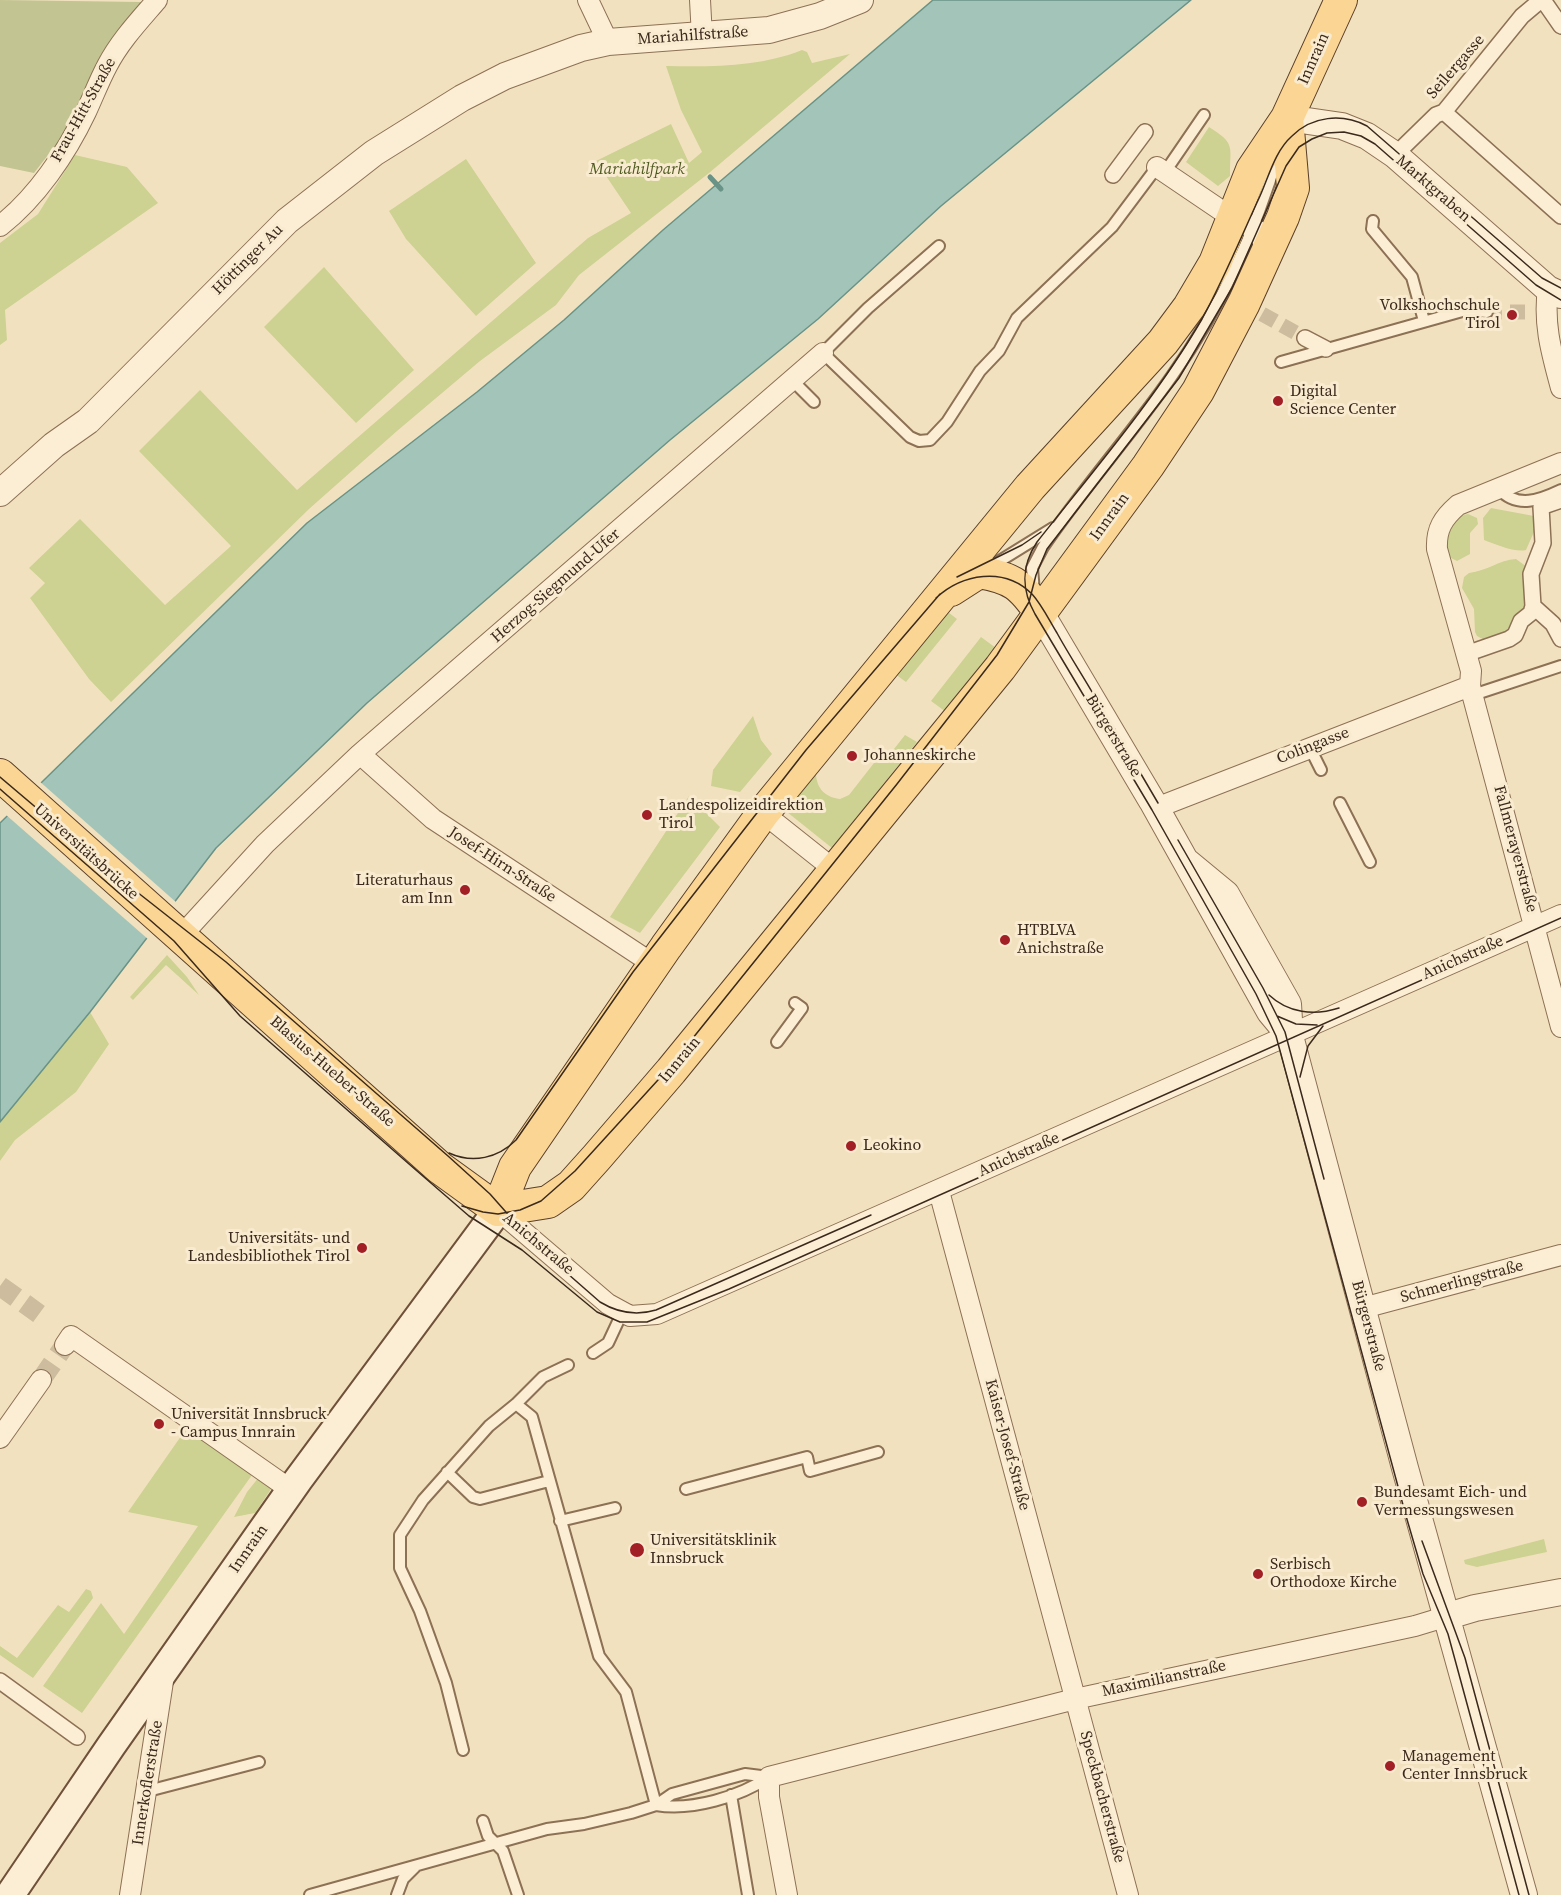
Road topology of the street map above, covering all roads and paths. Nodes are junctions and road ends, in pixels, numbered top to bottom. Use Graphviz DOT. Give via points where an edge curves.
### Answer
graph roads {
  1 [pos="157,0"];
  2 [pos="588,0"];
  3 [pos="700,0"];
  4 [pos="860,0"];
  5 [pos="1341,0"];
  6 [pos="1542,0"];
  7 [pos="1561,26"];
  8 [pos="702,37"];
  9 [pos="608,42"];
  10 [pos="525,68"];
  11 [pos="1444,112"];
  12 [pos="1204,115"];
  13 [pos="1145,132"];
  14 [pos="1284,132"];
  15 [pos="1395,155"];
  16 [pos="1161,169"];
  17 [pos="1113,175"];
  18 [pos="1561,216"];
  19 [pos="3,217"];
  20 [pos="1373,221"];
  21 [pos="1243,222"];
  22 [pos="939,246"];
  23 [pos="1266,256"];
  24 [pos="1555,292"];
  25 [pos="1487,312"];
  26 [pos="1424,321"];
  27 [pos="1305,338"];
  28 [pos="1326,350"];
  29 [pos="823,353"];
  30 [pos="1281,362"];
  31 [pos="792,380"];
  32 [pos="1561,388"];
  33 [pos="813,402"];
  34 [pos="1559,464"];
  35 [pos="1499,489"];
  36 [pos="1561,490"];
  37 [pos="0,493"];
  38 [pos="1561,500"];
  39 [pos="1058,524"];
  40 [pos="979,572"];
  41 [pos="943,594"];
  42 [pos="1533,606"];
  43 [pos="1040,612"];
  44 [pos="1561,639"];
  45 [pos="1561,666"];
  46 [pos="1473,668"];
  47 [pos="1310,748"];
  48 [pos="360,754"];
  49 [pos="1322,770"];
  50 [pos="10,784"];
  51 [pos="1340,803"];
  52 [pos="1156,808"];
  53 [pos="763,813"];
  54 [pos="1370,862"];
  55 [pos="836,871"];
  56 [pos="1561,915"];
  57 [pos="1536,926"];
  58 [pos="177,932"];
  59 [pos="653,964"];
  60 [pos="795,1003"];
  61 [pos="1561,1027"];
  62 [pos="1290,1036"];
  63 [pos="777,1042"];
  64 [pos="939,1191"];
  65 [pos="498,1210"];
  66 [pos="1561,1255"];
  67 [pos="1364,1308"];
  68 [pos="622,1313"];
  69 [pos="65,1345"];
  70 [pos="593,1353"];
  71 [pos="568,1365"];
  72 [pos="41,1380"];
  73 [pos="516,1404"];
  74 [pos="0,1438"];
  75 [pos="878,1452"];
  76 [pos="447,1472"];
  77 [pos="549,1481"];
  78 [pos="686,1489"];
  79 [pos="291,1490"];
  80 [pos="615,1508"];
  81 [pos="560,1521"];
  82 [pos="1561,1592"];
  83 [pos="1448,1616"];
  84 [pos="165,1670"];
  85 [pos="5,1687"];
  86 [pos="1075,1699"];
  87 [pos="77,1737"];
  88 [pos="463,1750"];
  89 [pos="259,1762"];
  90 [pos="769,1777"];
  91 [pos="148,1791"];
  92 [pos="731,1795"];
  93 [pos="656,1805"];
  94 [pos="483,1821"];
  95 [pos="495,1843"];
  96 [pos="418,1865"];
  97 [pos="10,1895"];
  98 [pos="130,1895"];
  99 [pos="310,1895"];
  100 [pos="397,1895"];
  101 [pos="518,1895"];
  102 [pos="748,1895"];
  103 [pos="787,1895"];
  104 [pos="1128,1895"];
  105 [pos="1524,1895"];
  1 -- 19 [label="street, Frau-Hitt-Straße" via="130,30 107,65 75,134 55,164 32,195"];
  2 -- 9 [label="street"];
  3 -- 8 [label="street"];
  4 -- 8 [label="street, Mariahilfstraße" via="788,26"];
  5 -- 14 [label="main road, Innrain"];
  6 -- 7 [label="street"];
  6 -- 11 [label="street, Seilergasse" via="1522,16"];
  8 -- 9 [label="street, Mariahilfstraße"];
  9 -- 10 [label="street, Mariahilfstraße"];
  10 -- 37 [label="street, Höttinger Au" via="462,98 374,153 287,221 90,419"];
  11 -- 15 [label="street, Seilergasse" via="1436,115"];
  11 -- 18 [label="street"];
  12 -- 16 [label="lane"];
  13 -- 17 [label="street"];
  14 -- 15 [label="street, Marktgraben" via="1354,129"];
  14 -- 21 [label="lane" via="1266,197"];
  14 -- 21 [label="main road, Innrain" via="1252,170"];
  14 -- 23 [label="main road, Innrain" via="1293,188"];
  15 -- 24 [label="street, Marktgraben"];
  16 -- 21 [label="street"];
  16 -- 29 [label="lane" via="1112,227 1017,318 999,351 930,440 910,437"];
  20 -- 26 [label="lane" via="1372,230 1412,277"];
  21 -- 23 [label="street" via="1261,235"];
  21 -- 39 [label="lane" via="1217,303 1179,367"];
  21 -- 41 [label="main road, Innrain" via="1163,342 1030,487"];
  22 -- 29 [label="lane, Herzog-Siegmund-Ufer"];
  23 -- 43 [label="main road, Innrain" via="1210,379 1164,449"];
  24 -- 32 [label="street" via="1545,316 1546,333"];
  25 -- 26 [label="lane" via="1466,310"];
  26 -- 28 [label="lane"];
  27 -- 28 [label="street"];
  28 -- 30 [label="lane"];
  29 -- 31 [label="street, Herzog-Siegmund-Ufer"];
  31 -- 33 [label="lane"];
  31 -- 48 [label="street, Herzog-Siegmund-Ufer"];
  34 -- 35 [label="street, Fallmerayerstraße"];
  35 -- 36 [label="lane" via="1521,502"];
  35 -- 46 [label="street, Fallmerayerstraße" via="1458,505 1447,514 1436,537"];
  38 -- 42 [label="street" via="1540,507 1543,543 1531,574"];
  39 -- 40 [label="lane"];
  39 -- 43 [label="lane" via="1032,567 1033,590"];
  40 -- 41 [label="main road"];
  40 -- 43 [label="main road" via="1006,577 1024,590"];
  41 -- 53 [label="main road, Innrain"];
  42 -- 44 [label="street" via="1553,624"];
  42 -- 46 [label="street" via="1515,635"];
  43 -- 52 [label="street, Bürgerstraße"];
  43 -- 55 [label="main road, Innrain" via="1000,668"];
  45 -- 46 [label="lane"];
  46 -- 47 [label="street, Colingasse"];
  46 -- 57 [label="street, Fallmerayerstraße"];
  47 -- 49 [label="lane"];
  47 -- 52 [label="street, Colingasse"];
  48 -- 58 [label="street, Herzog-Siegmund-Ufer"];
  48 -- 59 [label="street, Josef-Hirn-Straße" via="433,819"];
  50 -- 58 [label="main road, Universitätsbrücke"];
  51 -- 54 [label="lane"];
  52 -- 62 [label="street, Bürgerstraße" via="1270,1012"];
  53 -- 55 [label="street"];
  53 -- 59 [label="main road, Innrain"];
  55 -- 65 [label="main road, Innrain" via="758,972 571,1186 548,1202"];
  56 -- 57 [label="street, Anichstraße"];
  57 -- 61 [label="street, Fallmerayerstraße"];
  57 -- 62 [label="street, Anichstraße"];
  58 -- 65 [label="main road, Blasius-Hueber-Straße" via="440,1167"];
  59 -- 65 [label="main road, Innrain" via="515,1167"];
  60 -- 63 [label="lane" via="802,1008"];
  62 -- 64 [label="street, Anichstraße"];
  62 -- 67 [label="street, Bürgerstraße"];
  64 -- 68 [label="street, Anichstraße" via="665,1311 639,1317"];
  64 -- 86 [label="street, Kaiser-Josef-Straße"];
  65 -- 68 [label="street, Anichstraße"];
  65 -- 79 [label="main road, Innrain"];
  66 -- 67 [label="street, Schmerlingstraße"];
  67 -- 83 [label="street, Bürgerstraße"];
  68 -- 70 [label="lane" via="608,1343"];
  69 -- 79 [label="street" via="71,1336"];
  71 -- 73 [label="lane" via="543,1377"];
  72 -- 74 [label="street"];
  73 -- 76 [label="lane" via="489,1426"];
  73 -- 77 [label="lane" via="532,1417"];
  75 -- 78 [label="lane" via="810,1471 807,1457"];
  76 -- 77 [label="lane" via="480,1499"];
  76 -- 88 [label="lane" via="403,1528 398,1558 446,1683"];
  77 -- 81 [label="lane"];
  79 -- 84 [label="main road, Innrain"];
  80 -- 81 [label="lane"];
  81 -- 93 [label="lane" via="599,1656 626,1692"];
  82 -- 83 [label="street, Maximilianstraße"];
  83 -- 86 [label="street, Maximilianstraße"];
  83 -- 105 [label="street, Bürgerstraße"];
  84 -- 91 [label="street, Innerkoflerstraße"];
  84 -- 97 [label="main road, Innrain"];
  85 -- 87 [label="street"];
  86 -- 90 [label="street, Maximilianstraße"];
  86 -- 104 [label="street, Speckbacherstraße"];
  89 -- 91 [label="lane"];
  90 -- 92 [label="lane" via="748,1791"];
  90 -- 93 [label="lane" via="745,1774 672,1794"];
  90 -- 103 [label="street"];
  91 -- 98 [label="street, Innerkoflerstraße"];
  92 -- 93 [label="lane" via="675,1808"];
  92 -- 102 [label="lane"];
  93 -- 95 [label="lane"];
  94 -- 95 [label="lane"];
  95 -- 96 [label="lane"];
  95 -- 101 [label="lane" via="503,1851"];
  96 -- 99 [label="lane"];
  96 -- 100 [label="lane" via="403,1879"];
}
